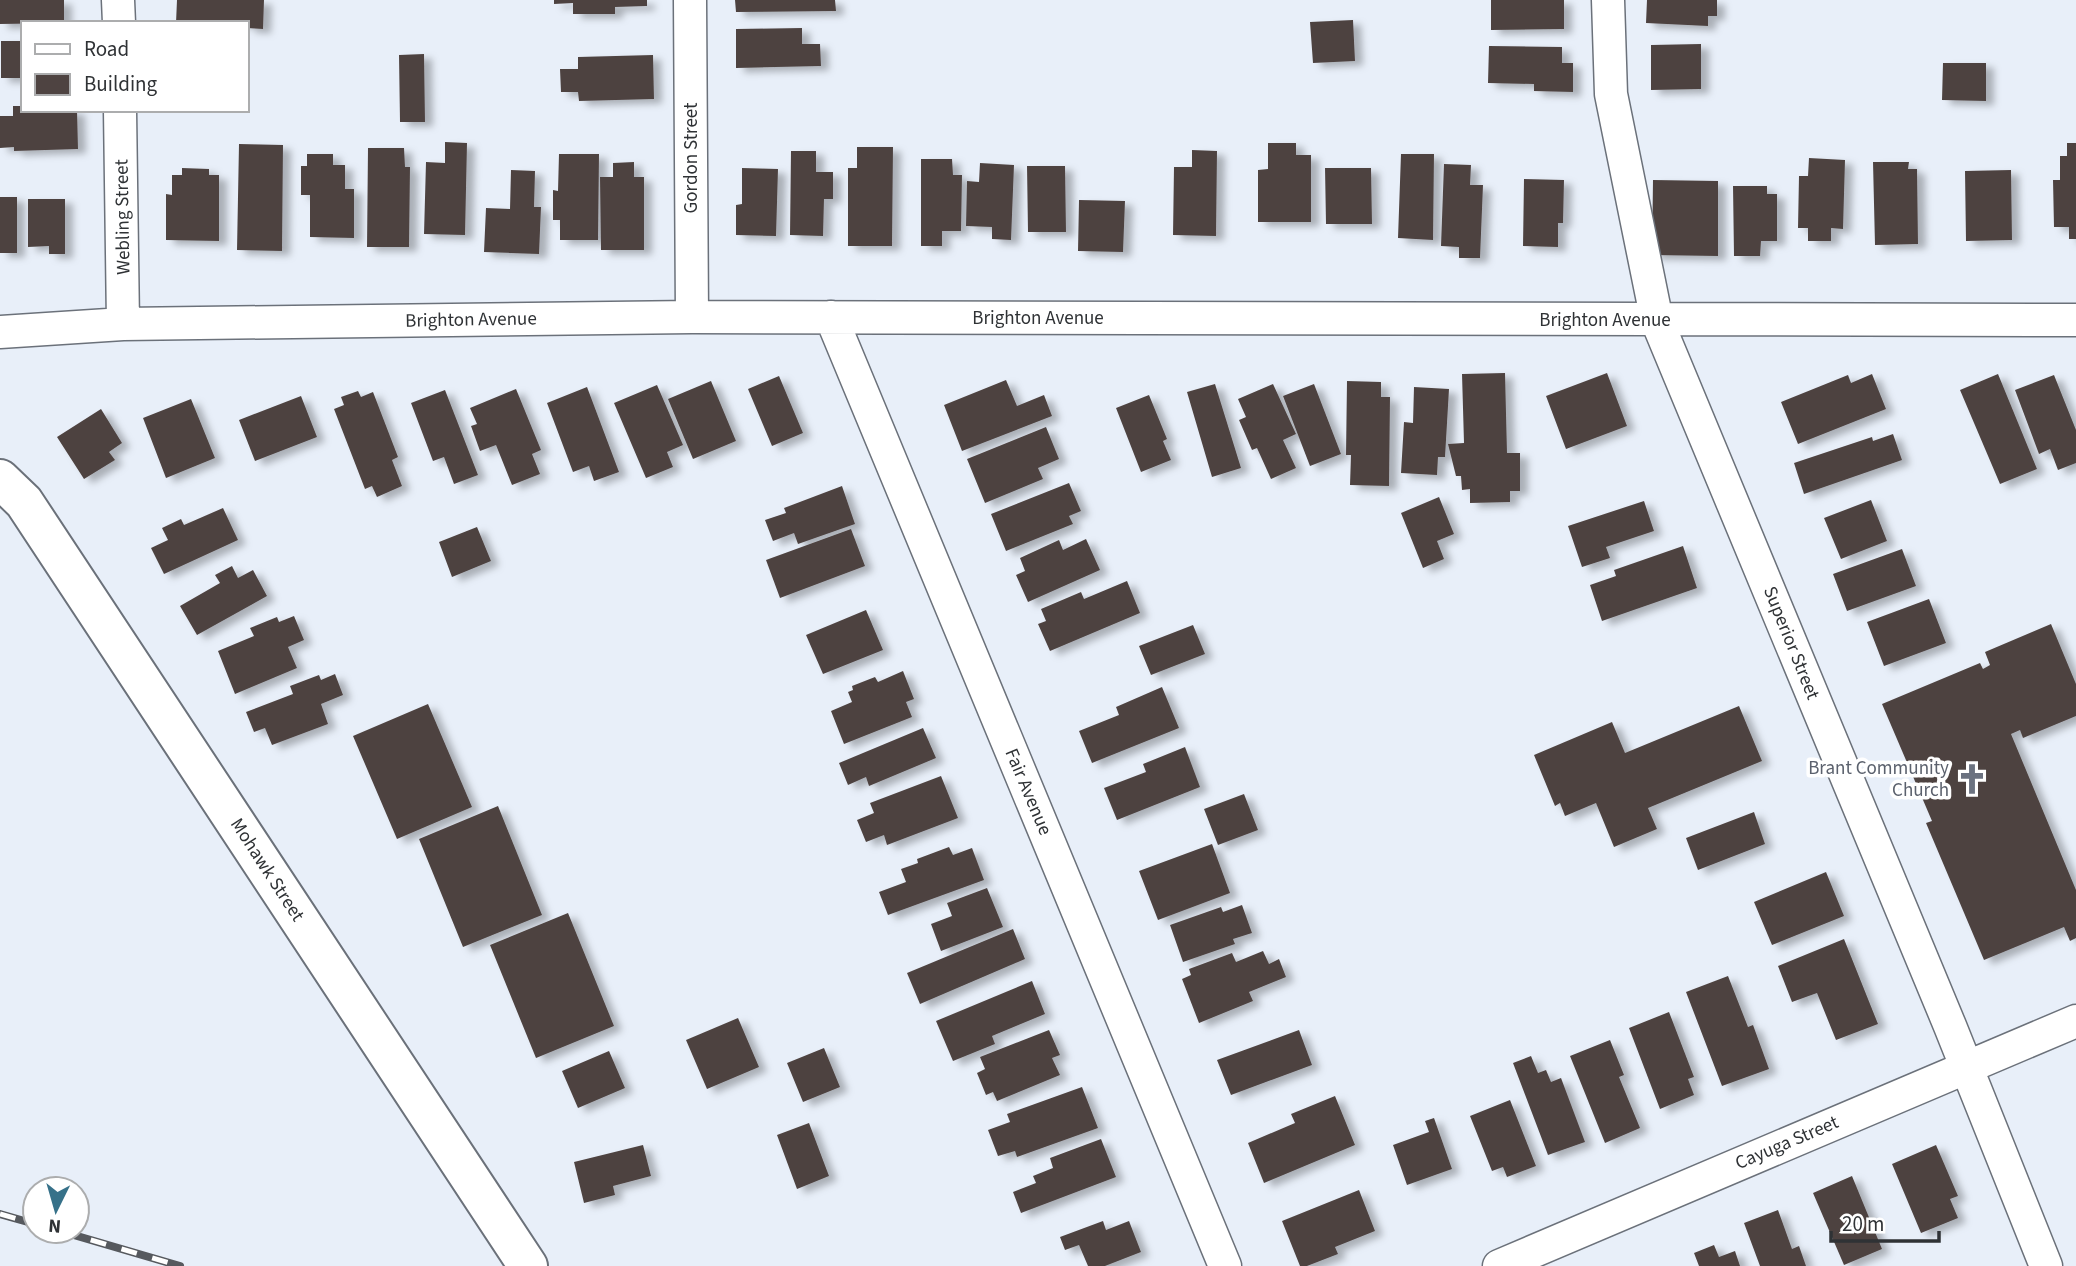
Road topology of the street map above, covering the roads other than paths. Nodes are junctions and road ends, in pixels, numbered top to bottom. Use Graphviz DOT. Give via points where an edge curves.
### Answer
graph roads {
  1 [pos="118,0"];
  2 [pos="690,0"];
  3 [pos="1608,0"];
  4 [pos="119,21"];
  5 [pos="120,112"];
  6 [pos="692,317"];
  7 [pos="831,317"];
  8 [pos="1657,320"];
  9 [pos="2076,320"];
  10 [pos="123,324"];
  11 [pos="0,332"];
  12 [pos="0,479"];
  13 [pos="2076,1021"];
  14 [pos="1965,1067"];
  15 [pos="528,1266"];
  16 [pos="1225,1266"];
  17 [pos="1499,1266"];
  18 [pos="2046,1266"];
  1 -- 4 [label="street"];
  2 -- 6 [label="street, Gordon Street"];
  3 -- 8 [label="street, Superior Street" via="1611,94"];
  5 -- 10 [label="street, Webling Street"];
  6 -- 7 [label="street, Brighton Avenue"];
  6 -- 10 [label="street, Brighton Avenue"];
  7 -- 8 [label="street, Brighton Avenue"];
  7 -- 16 [label="street, Fair Avenue"];
  8 -- 9 [label="street, Brighton Avenue"];
  8 -- 14 [label="street, Superior Street"];
  10 -- 11 [label="street, Brighton Avenue"];
  12 -- 15 [label="street, Mohawk Street" via="24,502"];
  13 -- 14 [label="street, Cayuga Street"];
  14 -- 17 [label="street, Cayuga Street"];
  14 -- 18 [label="street, Superior Street"];
}
